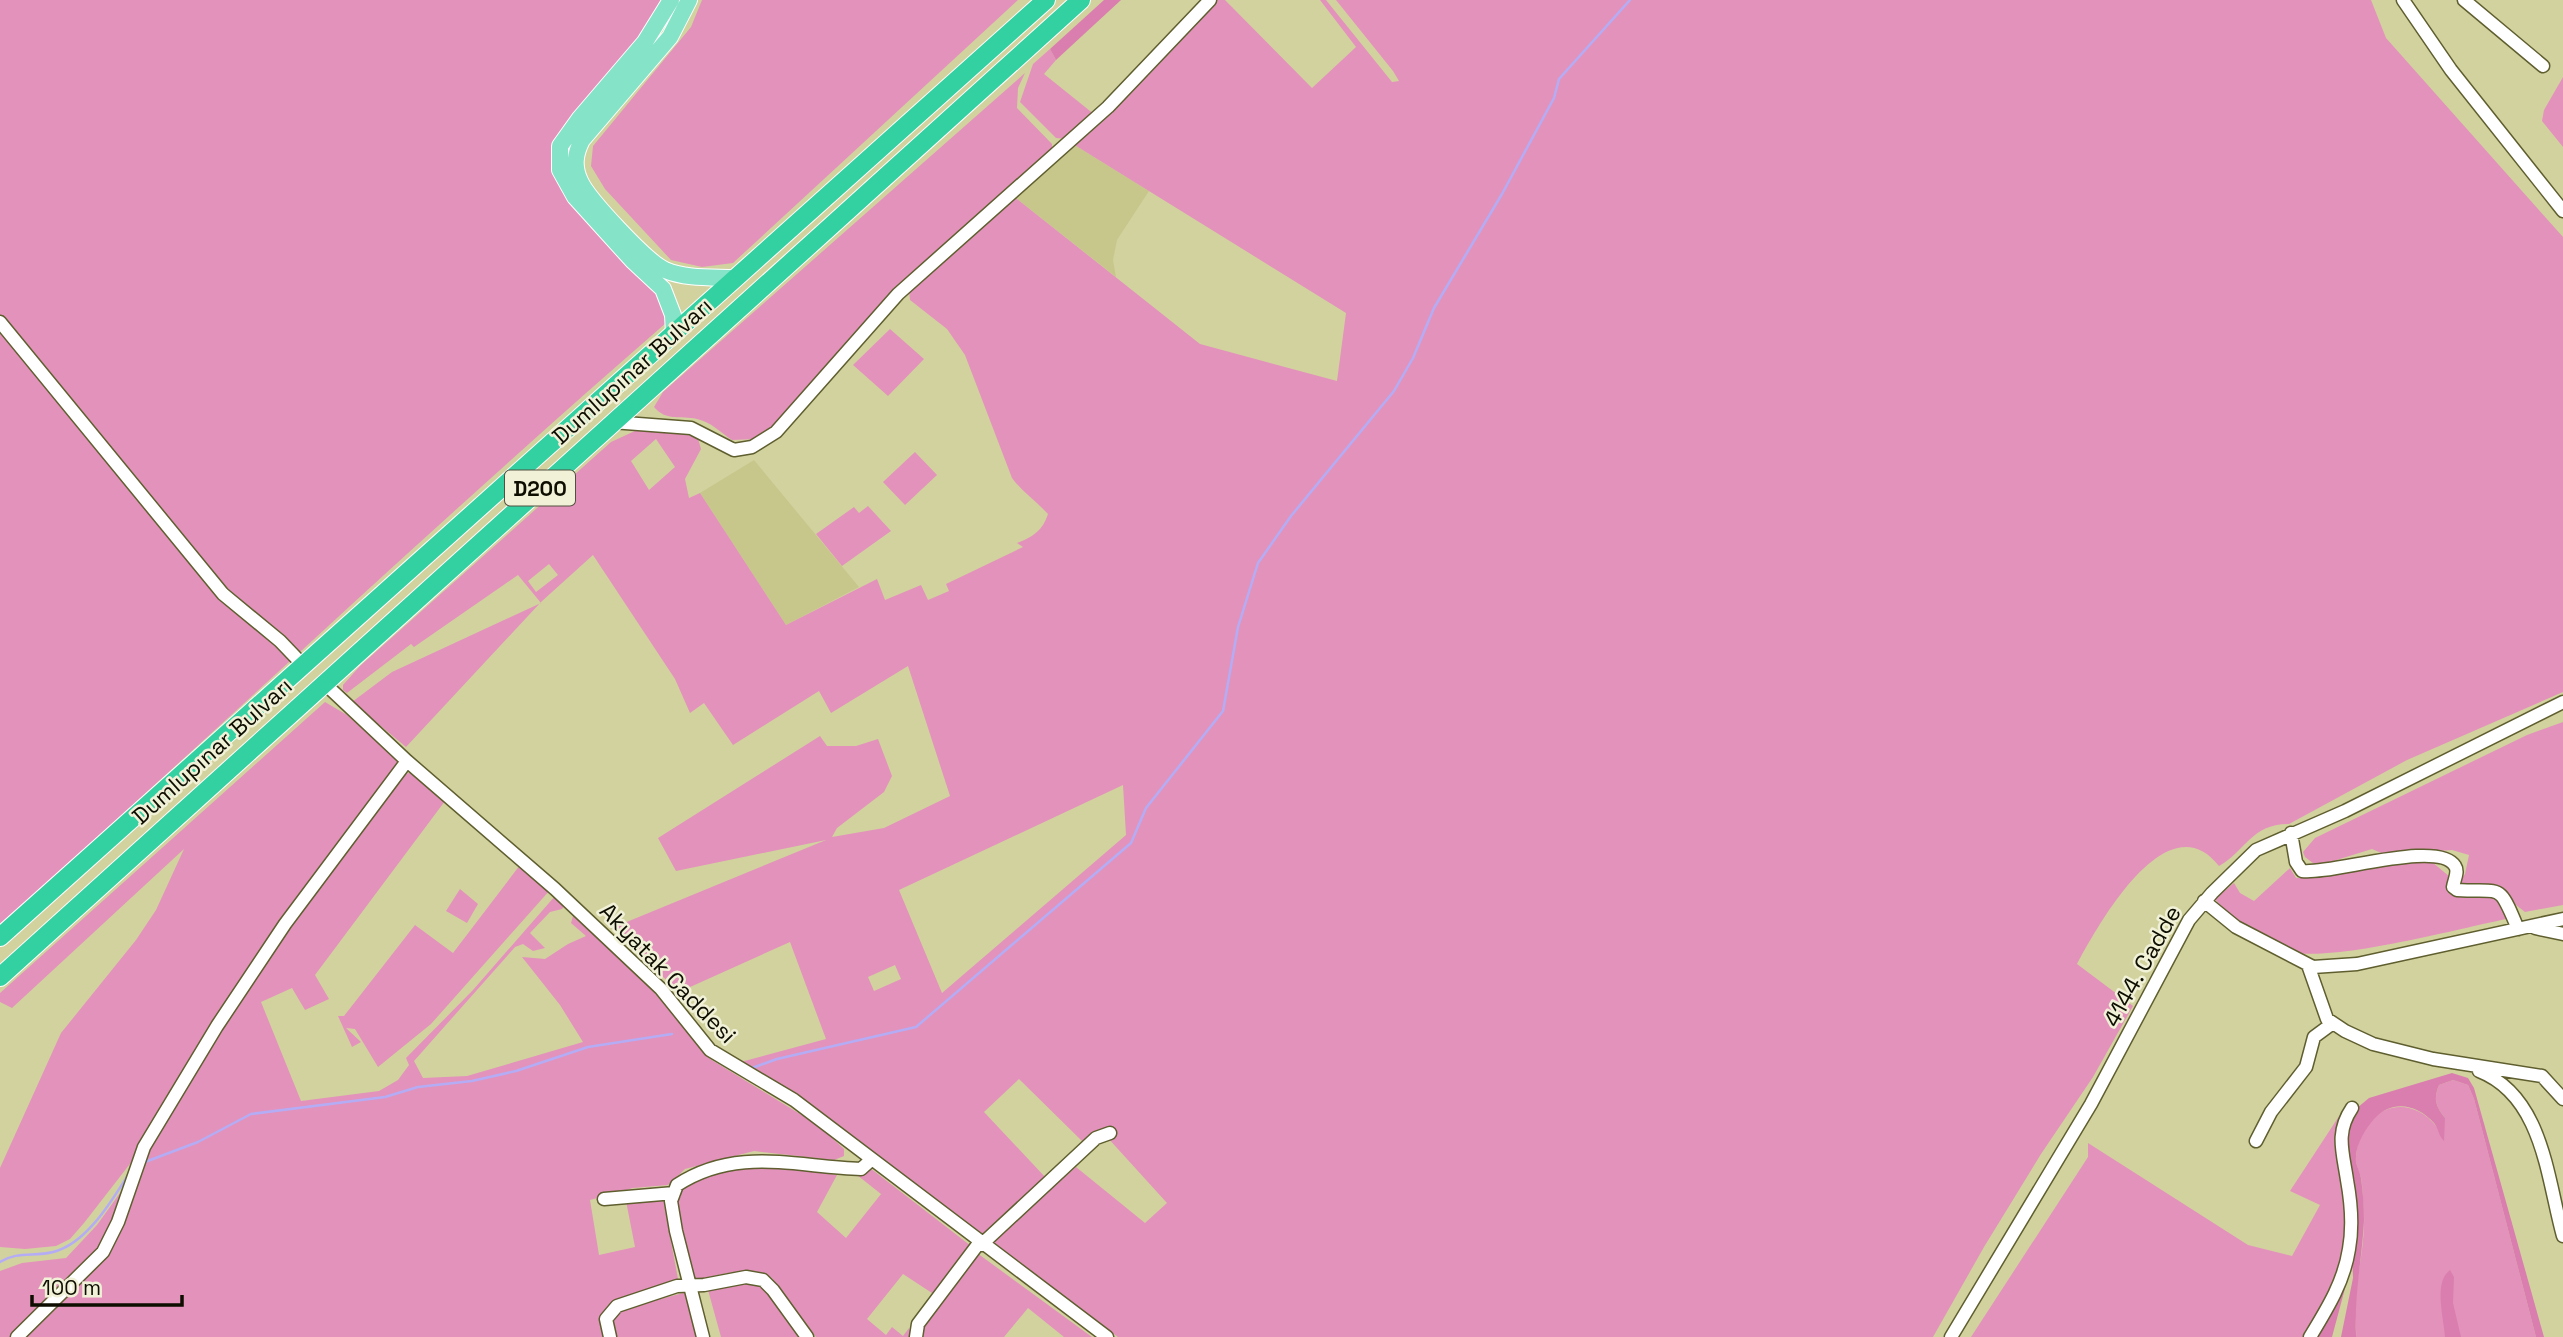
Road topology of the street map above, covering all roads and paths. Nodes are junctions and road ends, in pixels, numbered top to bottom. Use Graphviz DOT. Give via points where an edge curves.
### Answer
graph roads {
  1 [pos="671,0"];
  2 [pos="689,0"];
  3 [pos="1046,0"];
  4 [pos="1081,0"];
  5 [pos="1210,0"];
  6 [pos="2403,0"];
  7 [pos="2464,0"];
  8 [pos="2543,66"];
  9 [pos="2563,211"];
  10 [pos="735,278"];
  11 [pos="0,323"];
  12 [pos="674,333"];
  13 [pos="612,422"];
  14 [pos="303,665"];
  15 [pos="324,683"];
  16 [pos="2563,702"];
  17 [pos="407,761"];
  18 [pos="2291,832"];
  19 [pos="2204,901"];
  20 [pos="2563,919"];
  21 [pos="2523,928"];
  22 [pos="2563,934"];
  23 [pos="0,937"];
  24 [pos="2308,965"];
  25 [pos="0,977"];
  26 [pos="2333,1023"];
  27 [pos="2459,1063"];
  28 [pos="2563,1099"];
  29 [pos="2352,1108"];
  30 [pos="1110,1133"];
  31 [pos="2256,1141"];
  32 [pos="871,1160"];
  33 [pos="674,1193"];
  34 [pos="604,1199"];
  35 [pos="2563,1236"];
  36 [pos="980,1244"];
  37 [pos="690,1286"];
  38 [pos="916,1335"];
  39 [pos="17,1337"];
  40 [pos="610,1337"];
  41 [pos="704,1337"];
  42 [pos="807,1337"];
  43 [pos="1107,1337"];
  44 [pos="1951,1337"];
  45 [pos="2310,1337"];
  1 -- 12 [label="main road" via="645,42 560,146 560,170 575,197 663,289"];
  2 -- 10 [label="main road" via="670,37 582,140 576,166 587,193 655,265 678,274"];
  3 -- 10 [label="highway, Dumlupınar Bulvarı / D200"];
  4 -- 13 [label="highway, Dumlupınar Bulvarı / D200"];
  5 -- 13 [label="street" via="1108,107 898,294 776,432 760,443 734,450 691,428"];
  6 -- 9 [label="street" via="2451,70"];
  7 -- 8 [label="street"];
  10 -- 12 [label="highway, Dumlupınar Bulvarı / D200"];
  11 -- 14 [label="street" via="223,594"];
  12 -- 14 [label="highway, Dumlupınar Bulvarı / D200"];
  13 -- 15 [label="highway, Dumlupınar Bulvarı / D200"];
  14 -- 23 [label="highway, Dumlupınar Bulvarı / D200"];
  15 -- 17 [label="street, Akyatak Caddesi"];
  15 -- 25 [label="highway, Dumlupınar Bulvarı / D200"];
  16 -- 18 [label="street, 4144. Cadde" via="2345,811"];
  17 -- 32 [label="street, Akyatak Caddesi" via="555,889 661,989 710,1050 794,1100"];
  17 -- 39 [label="street" via="285,924 217,1026 144,1147 103,1252"];
  18 -- 19 [label="street, 4144. Cadde" via="2256,850"];
  18 -- 21 [label="street" via="2302,872 2411,857 2448,860 2457,872 2453,887 2498,892"];
  19 -- 24 [label="street" via="2236,927"];
  19 -- 44 [label="street, 4144. Cadde" via="2189,920 2091,1104"];
  20 -- 21 [label="street"];
  21 -- 22 [label="street"];
  21 -- 24 [label="street" via="2357,964"];
  24 -- 26 [label="street" via="2327,1019"];
  26 -- 27 [label="street" via="2373,1044"];
  26 -- 31 [label="street" via="2314,1037 2306,1067 2271,1112"];
  27 -- 28 [label="street" via="2542,1076"];
  27 -- 35 [label="street" via="2493,1076 2524,1108 2546,1165"];
  29 -- 45 [label="street" via="2341,1133 2351,1205 2350,1247 2343,1280"];
  30 -- 36 [label="street" via="1096,1138"];
  32 -- 33 [label="street" via="861,1169 762,1159 689,1177"];
  32 -- 36 [label="street, Akyatak Caddesi"];
  33 -- 34 [label="street"];
  33 -- 37 [label="street" via="676,1231"];
  36 -- 38 [label="street"];
  36 -- 43 [label="street, Akyatak Caddesi"];
  37 -- 40 [label="street" via="617,1306 606,1319"];
  37 -- 41 [label="street"];
  37 -- 42 [label="street" via="746,1277 763,1280"];
}
